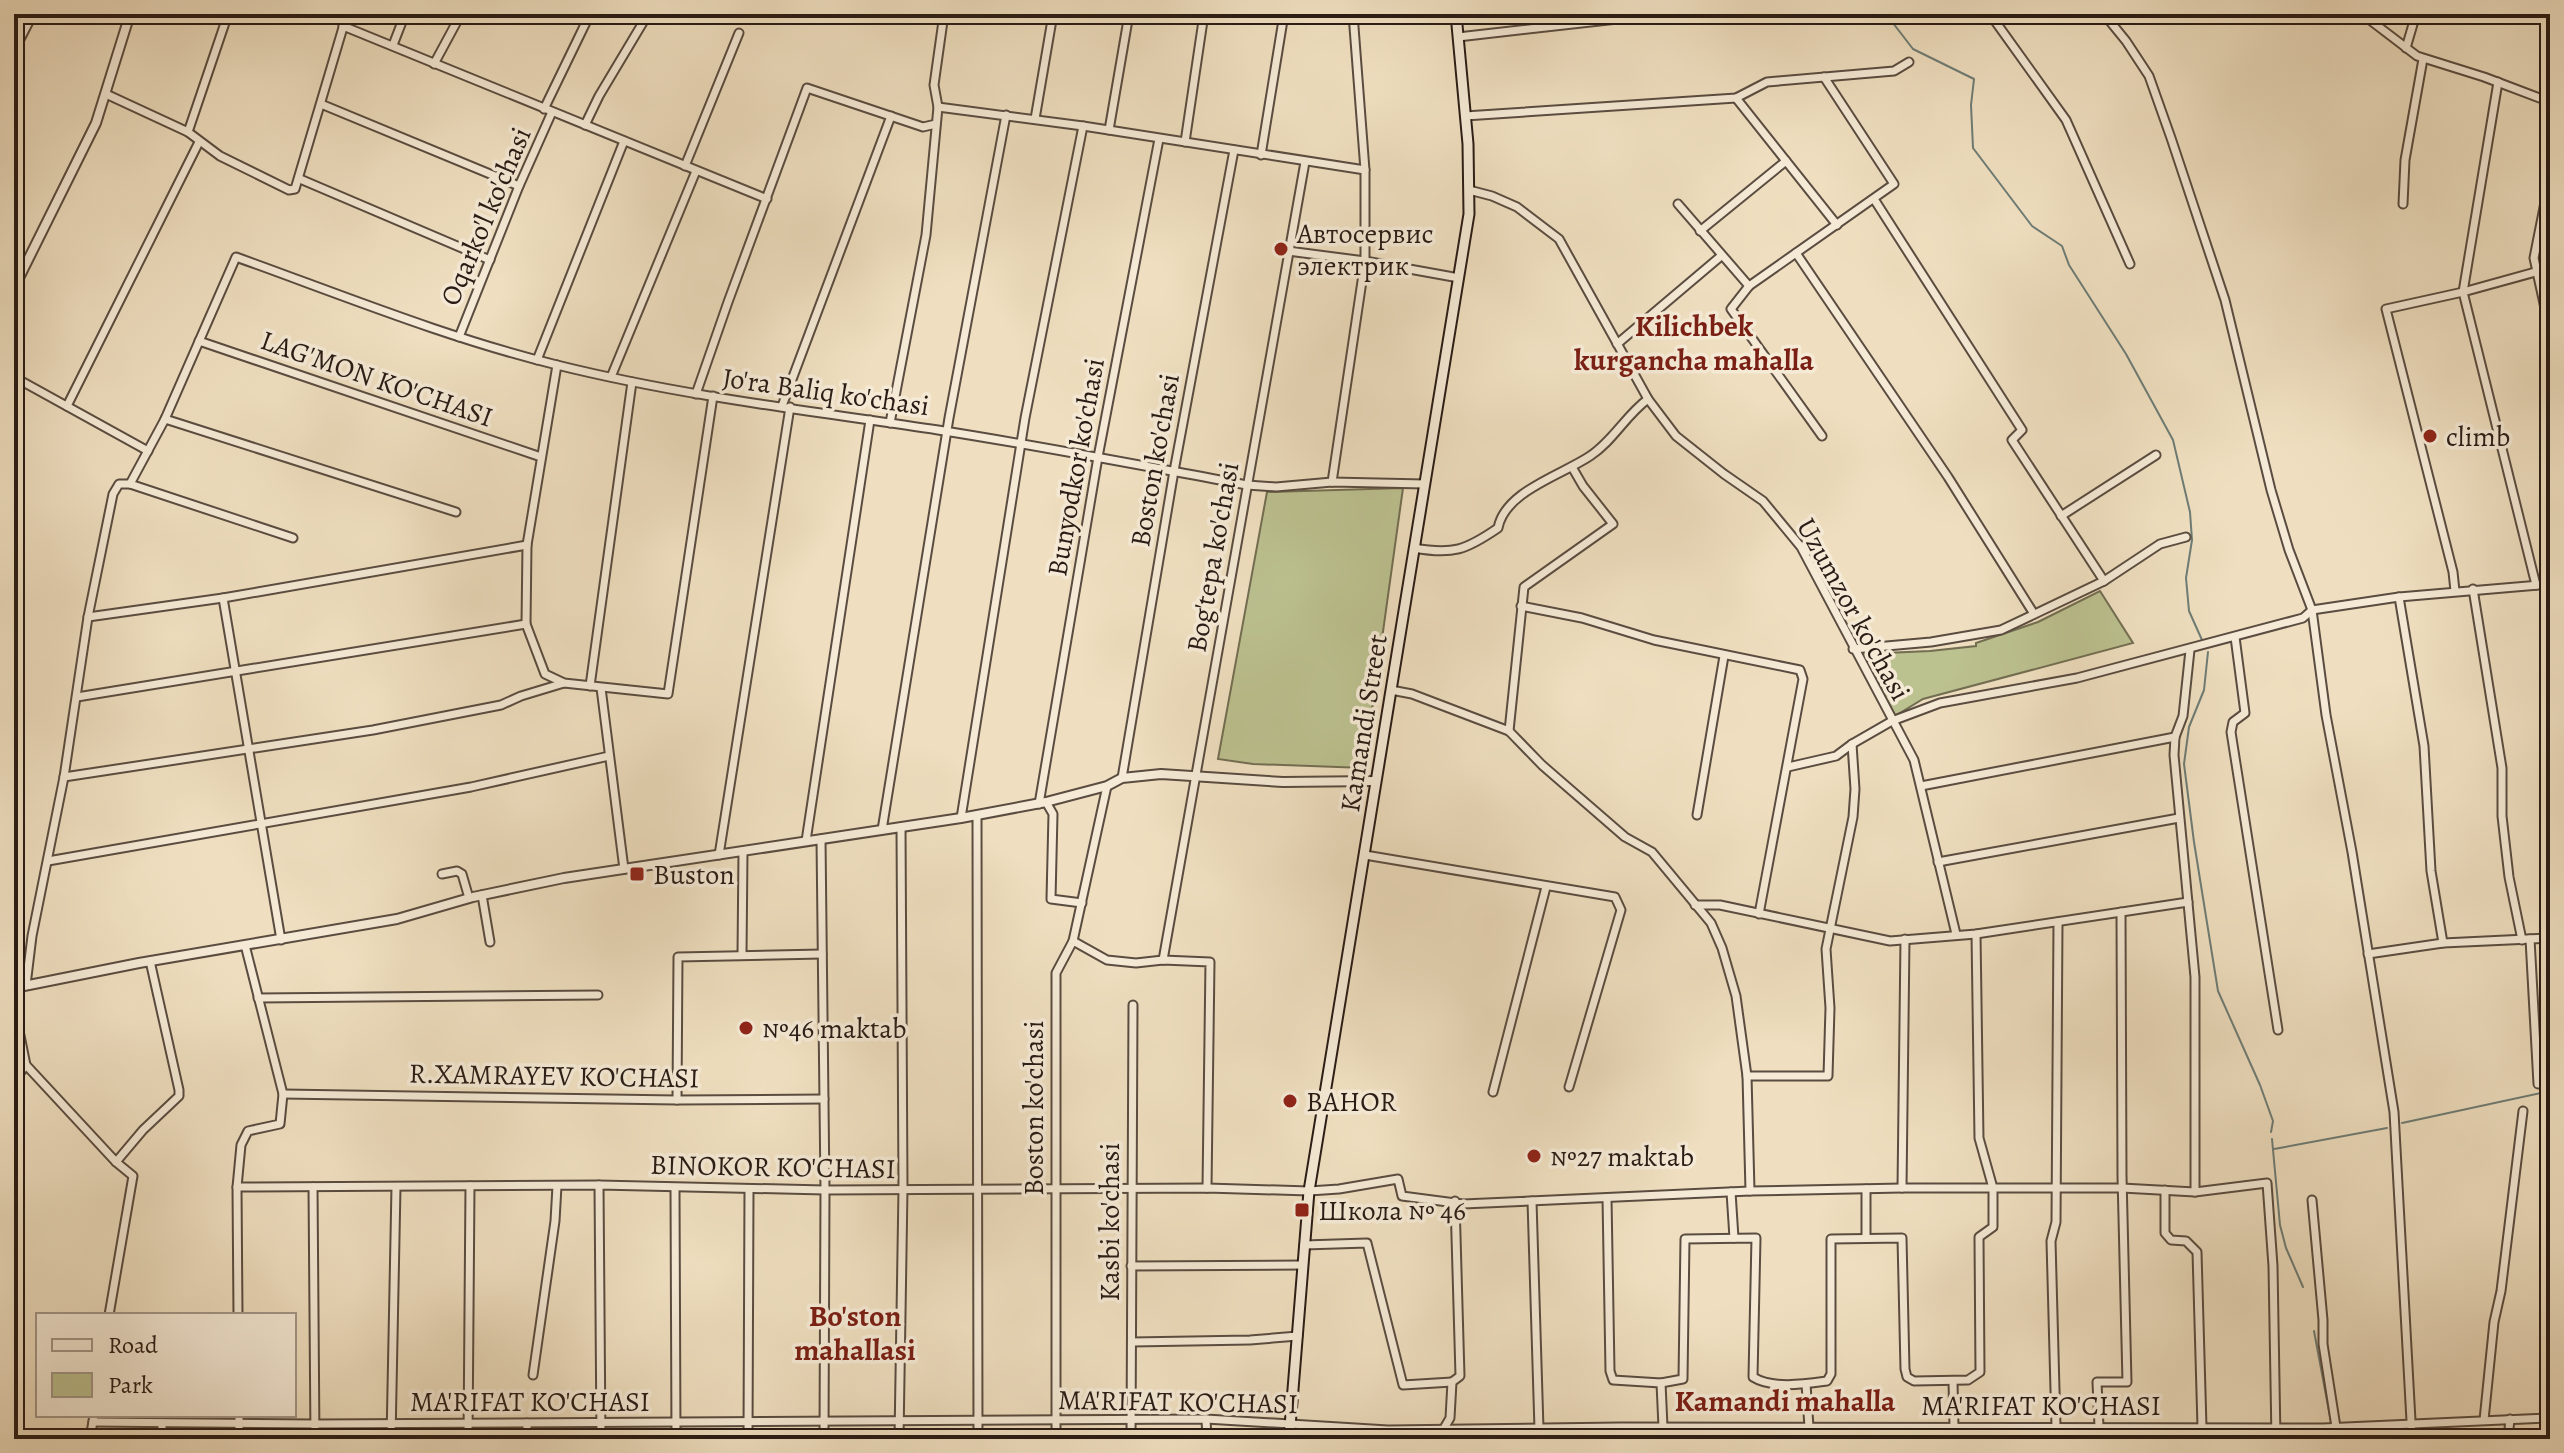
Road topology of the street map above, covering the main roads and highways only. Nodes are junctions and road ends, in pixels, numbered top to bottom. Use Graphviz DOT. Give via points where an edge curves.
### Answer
graph roads {
  1 [pos="1456,14"];
  2 [pos="1289,1439"];
  1 -- 2 [label="main road, Kamandi Street" via="1469,214 1309,1191"];
}
